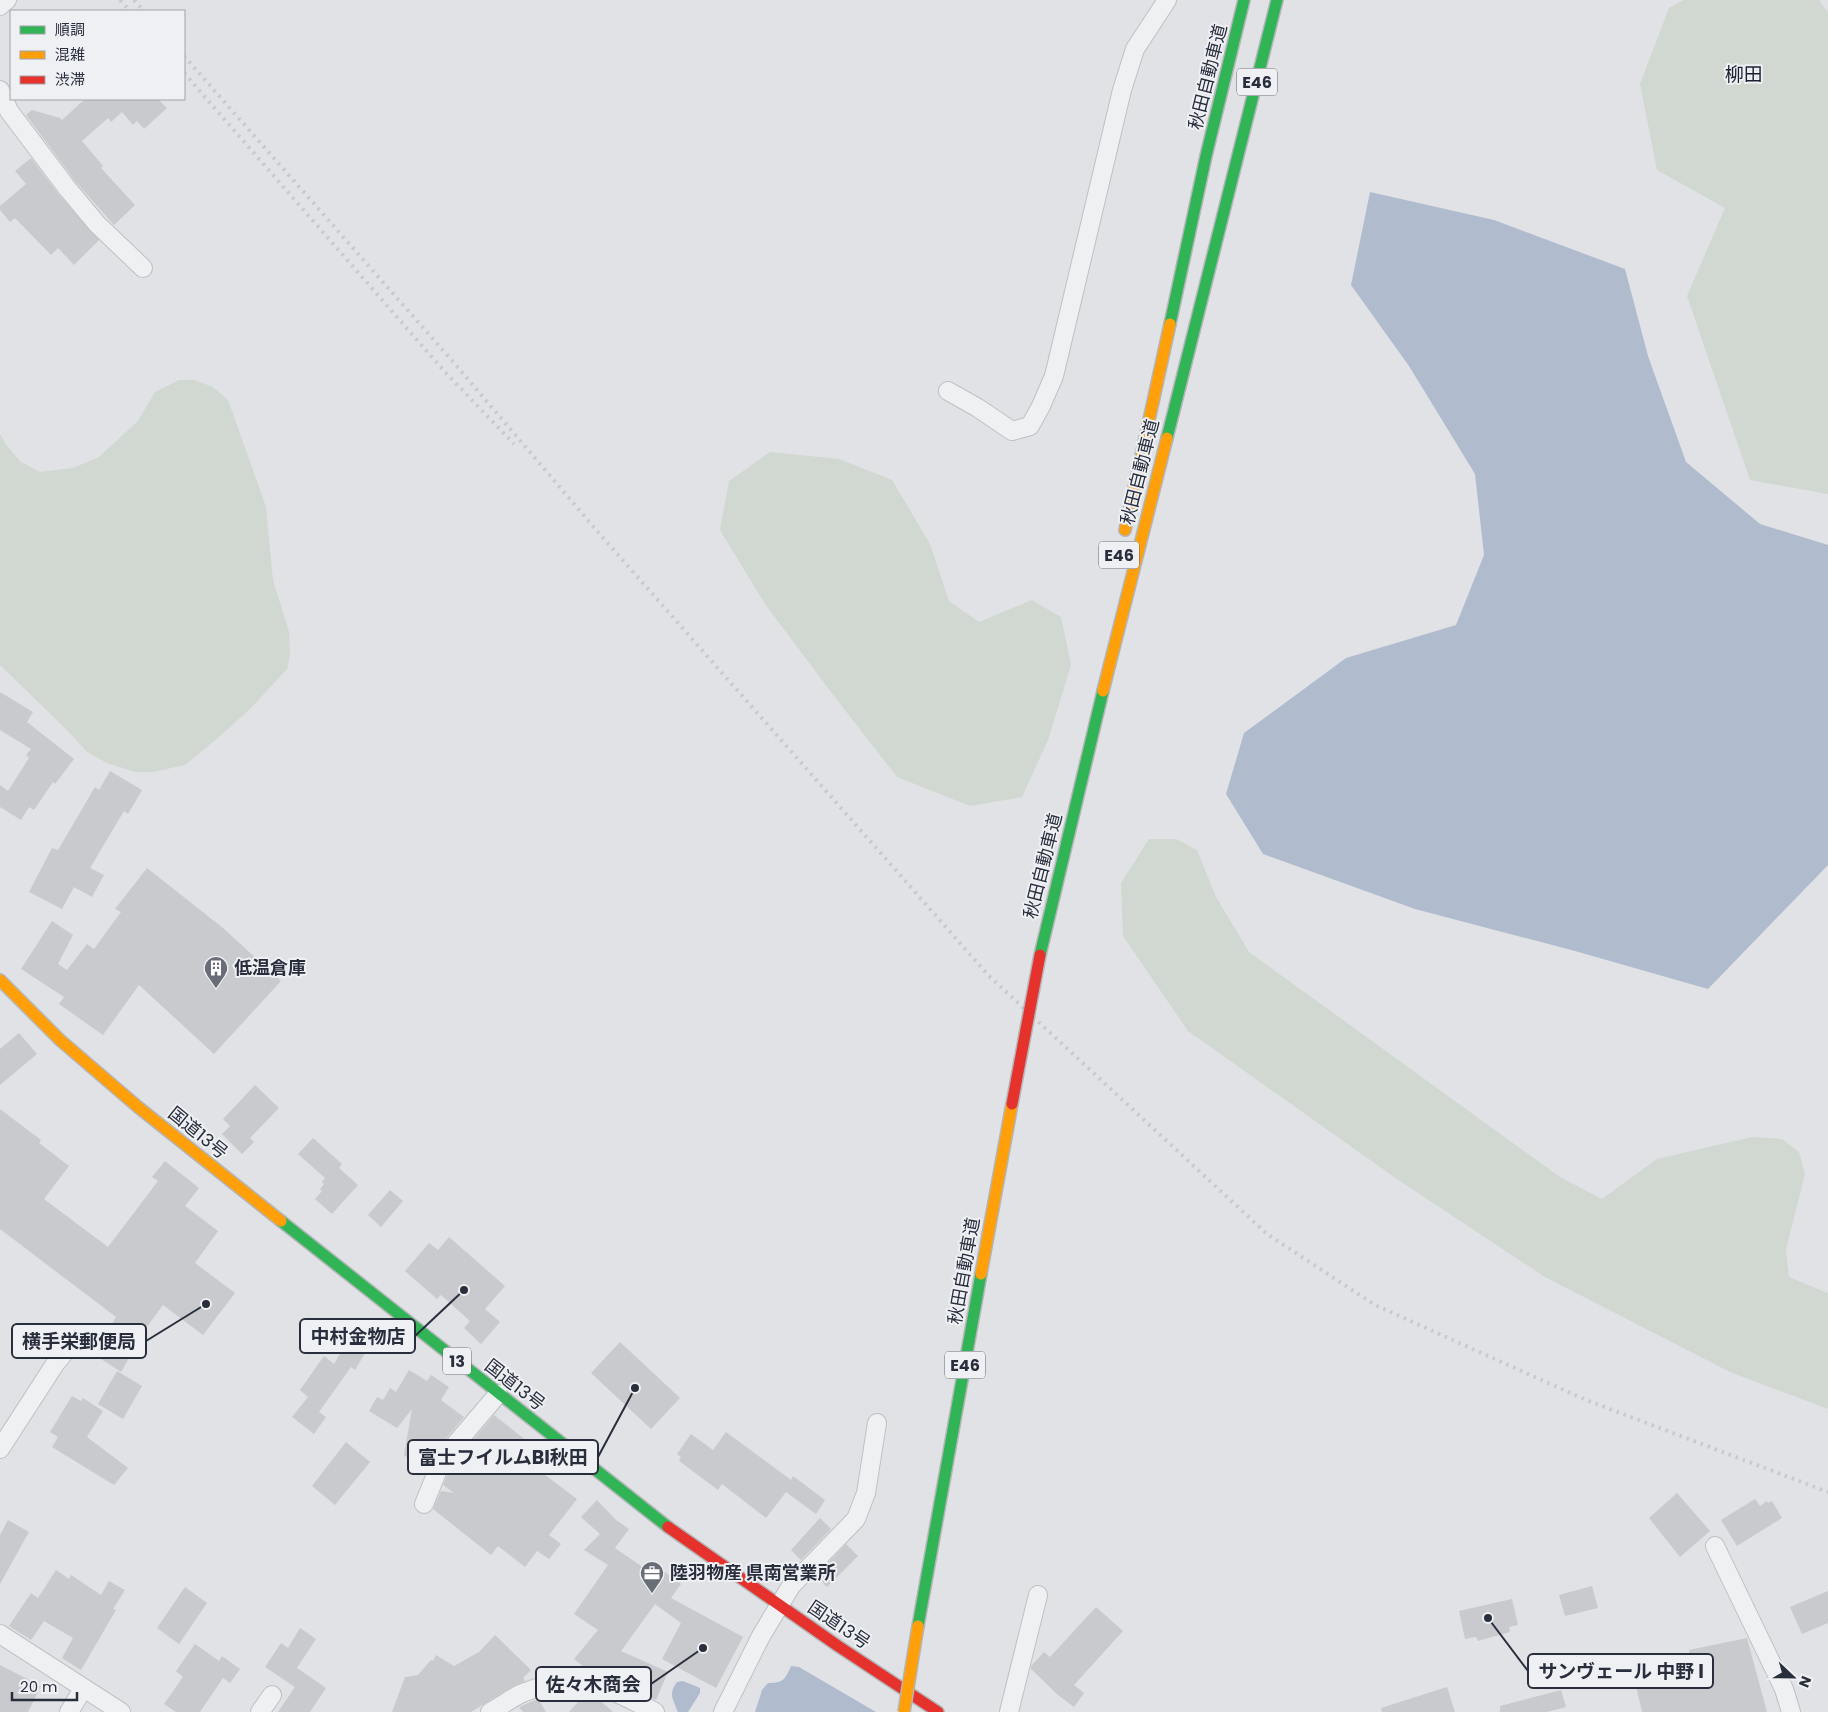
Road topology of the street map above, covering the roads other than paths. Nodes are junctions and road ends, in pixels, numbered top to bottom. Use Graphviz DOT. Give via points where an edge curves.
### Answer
graph roads {
  1 [pos="7,0"];
  2 [pos="1167,0"];
  3 [pos="1244,0"];
  4 [pos="1277,0"];
  5 [pos="0,6"];
  6 [pos="0,90"];
  7 [pos="143,268"];
  8 [pos="948,391"];
  9 [pos="1122,541"];
  10 [pos="1095,676"];
  11 [pos="1040,955"];
  12 [pos="0,980"];
  13 [pos="72,1342"];
  14 [pos="498,1394"];
  15 [pos="877,1423"];
  16 [pos="0,1449"];
  17 [pos="424,1504"];
  18 [pos="1715,1546"];
  19 [pos="1038,1595"];
  20 [pos="779,1605"];
  21 [pos="0,1634"];
  22 [pos="82,1689"];
  23 [pos="272,1695"];
  24 [pos="69,1712"];
  25 [pos="121,1712"];
  26 [pos="260,1712"];
  27 [pos="490,1712"];
  28 [pos="655,1712"];
  29 [pos="723,1712"];
  30 [pos="904,1712"];
  31 [pos="938,1712"];
  32 [pos="1009,1712"];
  33 [pos="1790,1712"];
  1 -- 5 [label="street"];
  2 -- 8 [label="street" via="1135,49 1122,90 1054,376 1042,406 1030,426 1012,431"];
  3 -- 9 [label="highway, 秋田自動車道 / E46" via="1206,156"];
  4 -- 11 [label="highway, 秋田自動車道 / E46" via="1129,585"];
  6 -- 7 [label="street" via="9,111 67,188"];
  10 -- 11 [label="highway, 秋田自動車道 / E46"];
  11 -- 30 [label="highway, 秋田自動車道 / E46, bridge"];
  12 -- 14 [label="highway, 国道13号 / 13" via="60,1040 138,1107"];
  13 -- 16 [label="street"];
  14 -- 17 [label="street" via="442,1460"];
  14 -- 20 [label="highway, 国道13号 / 13" via="659,1521"];
  15 -- 20 [label="street" via="866,1493 856,1519 791,1586"];
  18 -- 33 [label="street" via="1784,1689"];
  19 -- 32 [label="street"];
  20 -- 29 [label="street"];
  20 -- 31 [label="highway, 国道13号 / 13"];
  21 -- 22 [label="street"];
  22 -- 24 [label="street"];
  22 -- 25 [label="street"];
  23 -- 26 [label="street"];
  27 -- 28 [label="street" via="519,1694 558,1683 590,1683 622,1694"];
}
